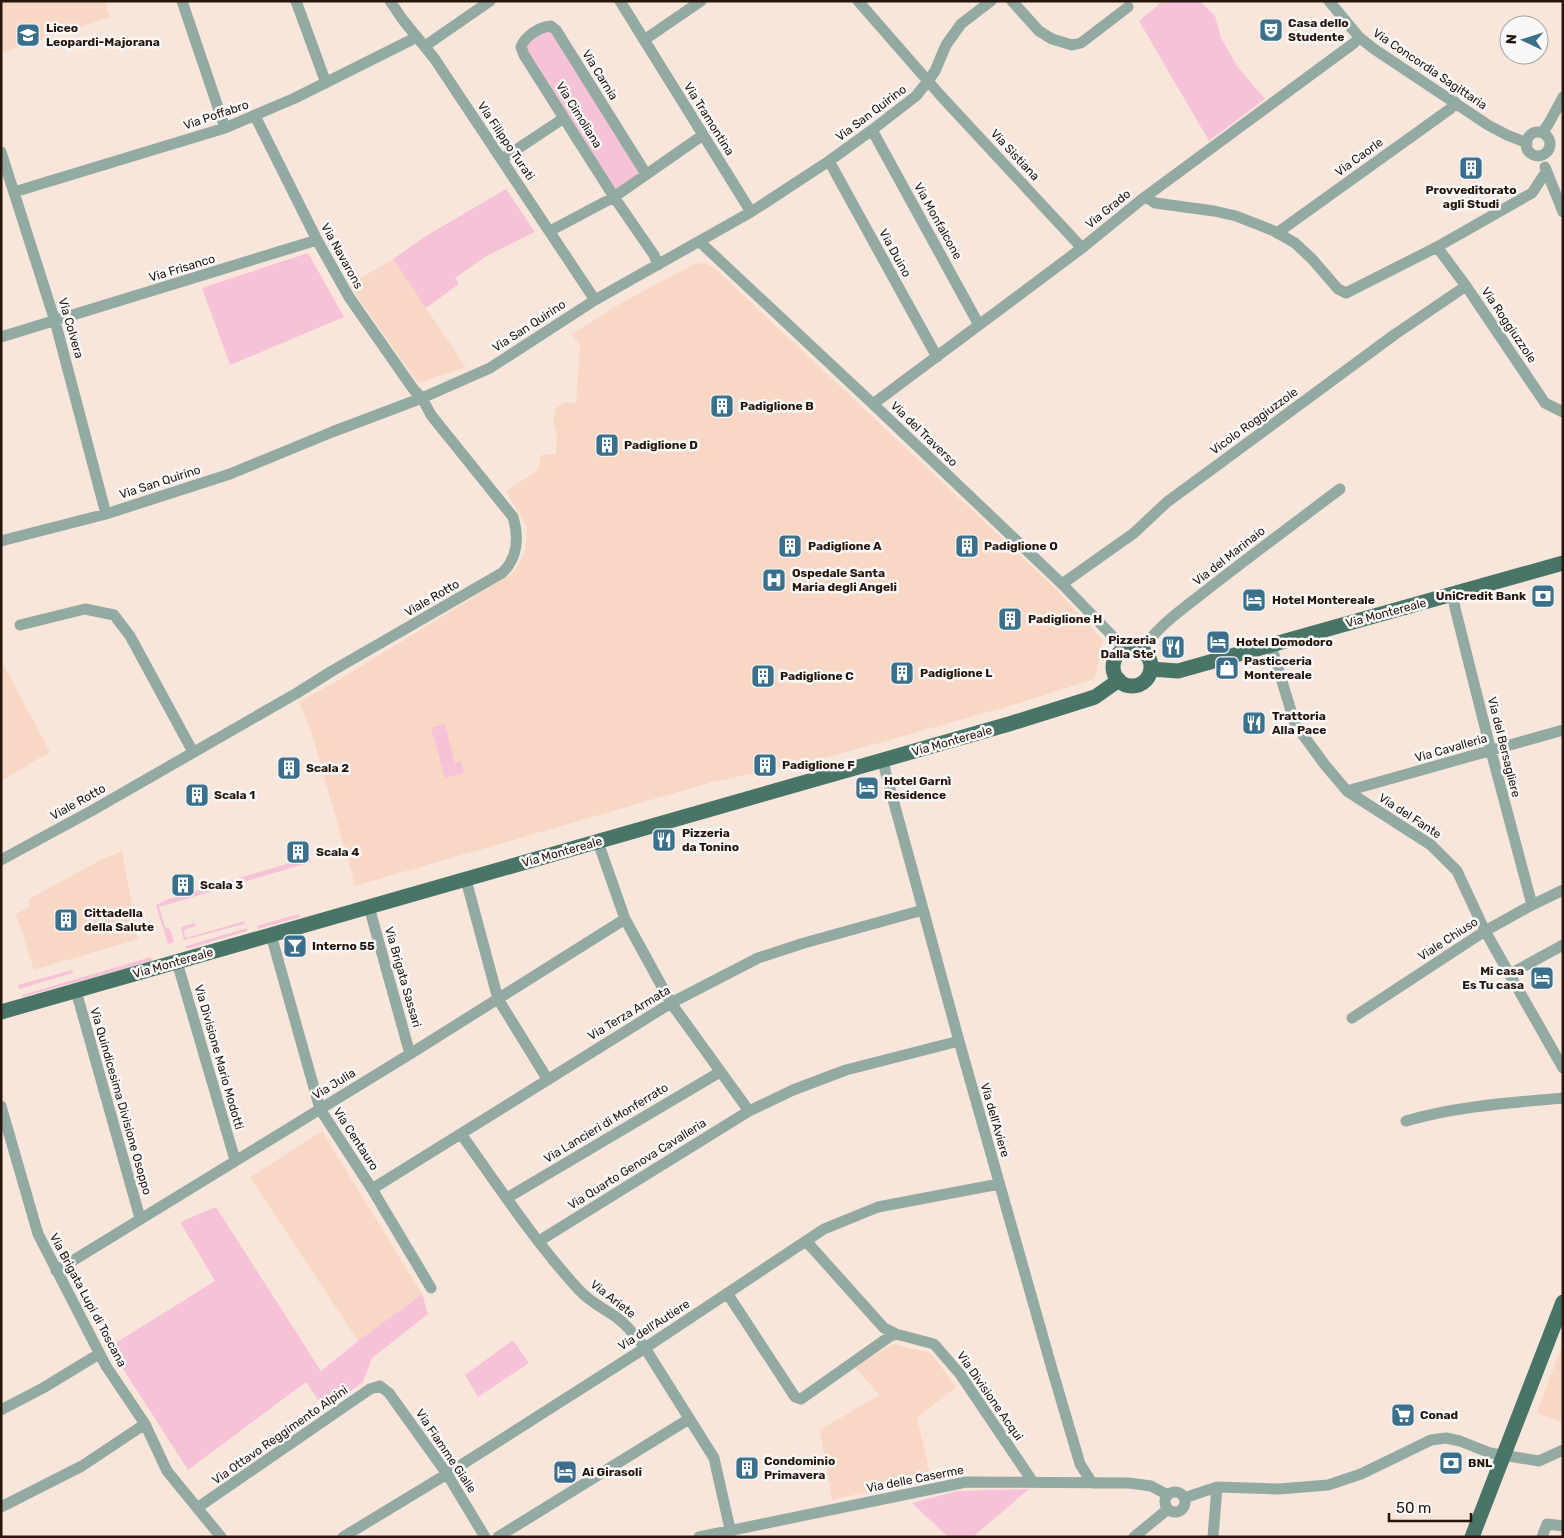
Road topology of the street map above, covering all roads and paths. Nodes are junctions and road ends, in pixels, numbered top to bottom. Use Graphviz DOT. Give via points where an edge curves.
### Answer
graph roads {
  1 [pos="182,1"];
  2 [pos="296,1"];
  3 [pos="390,1"];
  4 [pos="490,1"];
  5 [pos="620,1"];
  6 [pos="701,1"];
  7 [pos="858,1"];
  8 [pos="1012,1"];
  9 [pos="1329,1"];
  10 [pos="990,2"];
  11 [pos="1128,7"];
  12 [pos="1359,37"];
  13 [pos="644,40"];
  14 [pos="421,42"];
  15 [pos="521,47"];
  16 [pos="928,81"];
  17 [pos="326,83"];
  18 [pos="1563,97"];
  19 [pos="1455,102"];
  20 [pos="255,116"];
  21 [pos="564,118"];
  22 [pos="226,128"];
  23 [pos="872,130"];
  24 [pos="1542,133"];
  25 [pos="703,135"];
  26 [pos="1527,143"];
  27 [pos="1,152"];
  28 [pos="1542,155"];
  29 [pos="502,159"];
  30 [pos="828,162"];
  31 [pos="1546,172"];
  32 [pos="646,174"];
  33 [pos="14,192"];
  34 [pos="614,197"];
  35 [pos="1146,197"];
  36 [pos="751,212"];
  37 [pos="1563,212"];
  38 [pos="550,231"];
  39 [pos="1277,233"];
  40 [pos="317,240"];
  41 [pos="700,242"];
  42 [pos="1437,247"];
  43 [pos="1082,248"];
  44 [pos="658,265"];
  45 [pos="1466,286"];
  46 [pos="595,300"];
  47 [pos="55,321"];
  48 [pos="979,325"];
  49 [pos="1,337"];
  50 [pos="937,357"];
  51 [pos="422,398"];
  52 [pos="873,404"];
  53 [pos="1563,412"];
  54 [pos="1340,489"];
  55 [pos="106,514"];
  56 [pos="1,541"];
  57 [pos="1563,563"];
  58 [pos="1062,584"];
  59 [pos="1454,595"];
  60 [pos="20,625"];
  61 [pos="1271,645"];
  62 [pos="1126,650"];
  63 [pos="1142,651"];
  64 [pos="1151,668"];
  65 [pos="1119,680"];
  66 [pos="1563,730"];
  67 [pos="1491,751"];
  68 [pos="194,752"];
  69 [pos="884,760"];
  70 [pos="1347,791"];
  71 [pos="598,842"];
  72 [pos="1,860"];
  73 [pos="466,880"];
  74 [pos="1563,890"];
  75 [pos="1532,904"];
  76 [pos="370,907"];
  77 [pos="923,910"];
  78 [pos="625,920"];
  79 [pos="1485,930"];
  80 [pos="271,935"];
  81 [pos="1563,945"];
  82 [pos="177,962"];
  83 [pos="1510,974"];
  84 [pos="76,991"];
  85 [pos="498,999"];
  86 [pos="671,1003"];
  87 [pos="1,1012"];
  88 [pos="1352,1018"];
  89 [pos="959,1041"];
  90 [pos="410,1054"];
  91 [pos="1563,1068"];
  92 [pos="720,1072"];
  93 [pos="548,1080"];
  94 [pos="1563,1098"];
  95 [pos="1,1106"];
  96 [pos="320,1108"];
  97 [pos="749,1111"];
  98 [pos="1406,1121"];
  99 [pos="461,1134"];
  100 [pos="235,1160"];
  101 [pos="999,1184"];
  102 [pos="372,1189"];
  103 [pos="507,1198"];
  104 [pos="140,1218"];
  105 [pos="539,1241"];
  106 [pos="806,1241"];
  107 [pos="56,1271"];
  108 [pos="431,1288"];
  109 [pos="727,1293"];
  110 [pos="1563,1302"];
  111 [pos="896,1334"];
  112 [pos="645,1348"];
  113 [pos="99,1354"];
  114 [pos="380,1386"];
  115 [pos="1,1410"];
  116 [pos="689,1419"];
  117 [pos="145,1424"];
  118 [pos="1563,1450"];
  119 [pos="1503,1456"];
  120 [pos="447,1474"];
  121 [pos="1033,1482"];
  122 [pos="1092,1483"];
  123 [pos="1217,1487"];
  124 [pos="1168,1495"];
  125 [pos="1184,1498"];
  126 [pos="1,1507"];
  127 [pos="198,1508"];
  128 [pos="1168,1509"];
  129 [pos="1563,1526"];
  130 [pos="730,1533"];
  131 [pos="346,1535"];
  132 [pos="221,1537"];
  133 [pos="485,1537"];
  134 [pos="498,1537"];
  135 [pos="699,1537"];
  136 [pos="1134,1537"];
  137 [pos="1213,1537"];
  138 [pos="1472,1537"];
  139 [pos="1542,1537"];
  1 -- 22 [label="street"];
  2 -- 17 [label="street"];
  3 -- 14 [label="street, Via Filippo Turati"];
  4 -- 14 [label="street, Via Poffabro"];
  5 -- 13 [label="street, Via Tramontina"];
  6 -- 13 [label="street"];
  7 -- 16 [label="street, Via Sistiana"];
  8 -- 11 [label="street" via="1039,31 1072,46 1082,43"];
  9 -- 12 [label="street, Via Concordia Sagittaria"];
  10 -- 16 [label="street, Via San Quirino" via="961,24"];
  12 -- 19 [label="street, Via Concordia Sagittaria"];
  12 -- 35 [label="street, Via Grado"];
  13 -- 25 [label="street, Via Tramontina"];
  14 -- 17 [label="street, Via Poffabro"];
  14 -- 29 [label="street, Via Filippo Turati"];
  15 -- 21 [label="street, Via Cimoliana"];
  15 -- 32 [label="street, Via Carnia" via="523,40 543,27 551,26 556,30"];
  16 -- 23 [label="street, Via San Quirino" via="916,96"];
  16 -- 43 [label="street, Via Sistiana"];
  17 -- 20 [label="street, Via Poffabro"];
  18 -- 24 [label="street"];
  19 -- 26 [label="street, Via Concordia Sagittaria" via="1488,125"];
  19 -- 39 [label="street, Via Caorle" via="1450,109"];
  20 -- 22 [label="street, Via Poffabro"];
  20 -- 40 [label="street, Via Navarons"];
  21 -- 29 [label="street"];
  21 -- 34 [label="street, Via Cimoliana"];
  22 -- 33 [label="street, Via Poffabro"];
  23 -- 30 [label="street, Via San Quirino"];
  23 -- 48 [label="street, Via Monfalcone"];
  24 -- 26 [label="street" via="1533,134"];
  24 -- 28 [label="street" via="1550,144"];
  25 -- 32 [label="street"];
  25 -- 36 [label="street, Via Tramontina"];
  26 -- 28 [label="street" via="1531,153"];
  27 -- 33 [label="street, Via Colvera"];
  28 -- 31 [label="street"];
  29 -- 38 [label="street, Via Filippo Turati"];
  30 -- 36 [label="street, Via San Quirino"];
  30 -- 50 [label="street, Via Duino"];
  31 -- 37 [label="street"];
  31 -- 42 [label="street" via="1532,193"];
  32 -- 34 [label="street"];
  33 -- 47 [label="street, Via Colvera"];
  34 -- 38 [label="street"];
  34 -- 44 [label="street, Via Cimoliana"];
  35 -- 39 [label="street" via="1155,204 1236,216"];
  35 -- 43 [label="street, Via Grado"];
  36 -- 41 [label="street, Via San Quirino"];
  38 -- 46 [label="street, Via Filippo Turati"];
  39 -- 42 [label="street" via="1295,243 1338,289 1346,293"];
  40 -- 47 [label="street, Via Frisanco"];
  40 -- 51 [label="street, Via Navarons" via="349,297"];
  41 -- 44 [label="street, Via San Quirino"];
  41 -- 52 [label="street, Via del Traverso"];
  42 -- 45 [label="street, Via Roggiuzzole"];
  43 -- 48 [label="street, Via Grado"];
  44 -- 46 [label="street, Via San Quirino"];
  45 -- 53 [label="street, Via Roggiuzzole" via="1545,403"];
  45 -- 58 [label="street, Vicolo Roggiuzzole" via="1230,455 1167,502 1134,534"];
  46 -- 51 [label="street, Via San Quirino" via="490,368"];
  47 -- 49 [label="street, Via Frisanco"];
  47 -- 55 [label="street, Via Colvera"];
  48 -- 50 [label="street, Via Grado"];
  50 -- 52 [label="street, Via Grado"];
  51 -- 55 [label="street, Via San Quirino" via="230,474"];
  51 -- 68 [label="street, Viale Rotto" via="431,415 513,517 517,536 508,567"];
  52 -- 58 [label="street, Via del Traverso"];
  54 -- 63 [label="street, Via del Marinaio" via="1178,613"];
  55 -- 56 [label="street, Via San Quirino"];
  57 -- 59 [label="main road, Via Montereale"];
  58 -- 62 [label="street, Via del Traverso"];
  59 -- 61 [label="main road, Via Montereale"];
  59 -- 67 [label="street, Via del Bersagliere"];
  60 -- 68 [label="street" via="85,609 114,615 130,636"];
  61 -- 64 [label="main road, Via Montereale" via="1178,671"];
  61 -- 70 [label="street, Via del Fante" via="1295,724"];
  62 -- 63 [label="main road"];
  62 -- 65 [label="main road" via="1114,663"];
  63 -- 64 [label="main road"];
  64 -- 65 [label="main road" via="1146,680 1136,686"];
  65 -- 69 [label="main road, Via Montereale" via="1095,696"];
  66 -- 67 [label="street, Via Cavalleria"];
  67 -- 70 [label="street, Via Cavalleria"];
  67 -- 75 [label="street, Via del Bersagliere"];
  68 -- 72 [label="street, Viale Rotto"];
  69 -- 71 [label="main road, Via Montereale"];
  69 -- 77 [label="street, Via dell'Aviere"];
  70 -- 79 [label="street, Via del Fante" via="1431,845 1457,871"];
  71 -- 73 [label="main road, Via Montereale"];
  71 -- 78 [label="street"];
  73 -- 76 [label="main road, Via Montereale"];
  73 -- 85 [label="street"];
  74 -- 75 [label="street, Viale Chiuso"];
  75 -- 79 [label="street, Viale Chiuso"];
  76 -- 80 [label="main road, Via Montereale"];
  76 -- 90 [label="street, Via Brigata Sassari"];
  77 -- 86 [label="street, Via Terza Armata" via="758,958"];
  77 -- 89 [label="street, Via dell'Aviere"];
  78 -- 85 [label="street, Via Julia"];
  78 -- 86 [label="street"];
  79 -- 83 [label="street, Via del Fante"];
  79 -- 88 [label="street, Viale Chiuso"];
  80 -- 82 [label="main road, Via Montereale"];
  80 -- 96 [label="street, Via Centauro"];
  81 -- 83 [label="street"];
  82 -- 84 [label="main road, Via Montereale"];
  82 -- 100 [label="street, Via Divisione Mario Modotti"];
  83 -- 91 [label="street, Via del Fante"];
  84 -- 87 [label="main road, Via Montereale"];
  84 -- 104 [label="street, Via Quindicesima Divisione Osoppo"];
  85 -- 90 [label="street, Via Julia"];
  85 -- 93 [label="street"];
  86 -- 92 [label="street"];
  86 -- 93 [label="street, Via Terza Armata"];
  89 -- 97 [label="street, Via Quarto Genova Cavalleria" via="846,1070"];
  89 -- 101 [label="street, Via dell'Aviere"];
  90 -- 96 [label="street, Via Julia"];
  92 -- 97 [label="street"];
  92 -- 103 [label="street, Via Lancieri di Monferrato"];
  93 -- 99 [label="street, Via Terza Armata"];
  94 -- 98 [label="street" via="1438,1112"];
  95 -- 107 [label="street, Via Brigata Lupi di Toscana" via="38,1234"];
  96 -- 100 [label="street, Via Julia"];
  96 -- 102 [label="street, Via Centauro"];
  97 -- 105 [label="street, Via Quarto Genova Cavalleria"];
  99 -- 102 [label="street, Via Terza Armata"];
  99 -- 103 [label="street, Via Ariete"];
  100 -- 104 [label="street, Via Julia"];
  101 -- 106 [label="street, Via dell'Autiere" via="878,1207 824,1229"];
  101 -- 122 [label="street, Via dell'Aviere" via="1080,1464"];
  102 -- 108 [label="street, Via Centauro"];
  103 -- 105 [label="street, Via Ariete"];
  104 -- 107 [label="street, Via Julia"];
  105 -- 112 [label="street, Via Ariete" via="588,1300 617,1318"];
  106 -- 109 [label="street, Via dell'Autiere"];
  106 -- 111 [label="street, Via Divisione Acqui" via="884,1328"];
  107 -- 113 [label="street, Via Brigata Lupi di Toscana"];
  109 -- 111 [label="street" via="795,1396 802,1399"];
  109 -- 112 [label="street, Via dell'Autiere"];
  110 -- 119 [label="main road"];
  111 -- 121 [label="street, Via Divisione Acqui" via="934,1344 960,1374"];
  112 -- 116 [label="street, Via Ariete"];
  112 -- 120 [label="street, Via dell'Autiere"];
  113 -- 115 [label="street"];
  113 -- 117 [label="street, Via Brigata Lupi di Toscana"];
  114 -- 120 [label="street, Via Fiamme Gialle" via="389,1393"];
  114 -- 127 [label="street, Via Ottavo Reggimento Alpini" via="370,1389"];
  116 -- 130 [label="street, Via Ariete" via="714,1458"];
  116 -- 134 [label="street"];
  117 -- 126 [label="street" via="82,1466"];
  117 -- 127 [label="street, Via Brigata Lupi di Toscana" via="167,1472"];
  118 -- 119 [label="street, Via delle Caserme" via="1540,1461"];
  119 -- 123 [label="street, Via delle Caserme" via="1446,1438 1431,1440 1361,1474 1328,1484 1279,1489"];
  119 -- 138 [label="main road"];
  120 -- 131 [label="street, Via dell'Autiere"];
  120 -- 133 [label="street, Via Fiamme Gialle"];
  121 -- 122 [label="street, Via delle Caserme"];
  121 -- 130 [label="street, Via delle Caserme" via="966,1482"];
  122 -- 124 [label="street, Via delle Caserme" via="1152,1486"];
  123 -- 125 [label="street, Via delle Caserme"];
  123 -- 137 [label="street"];
  124 -- 125 [label="street, Via delle Caserme" via="1177,1492"];
  124 -- 128 [label="street" via="1165,1503"];
  125 -- 128 [label="street, Via delle Caserme" via="1182,1509 1176,1512"];
  127 -- 132 [label="street, Via Brigata Lupi di Toscana"];
  128 -- 136 [label="street"];
  129 -- 139 [label="street" via="1547,1524"];
  130 -- 135 [label="street, Via delle Caserme"];
}
